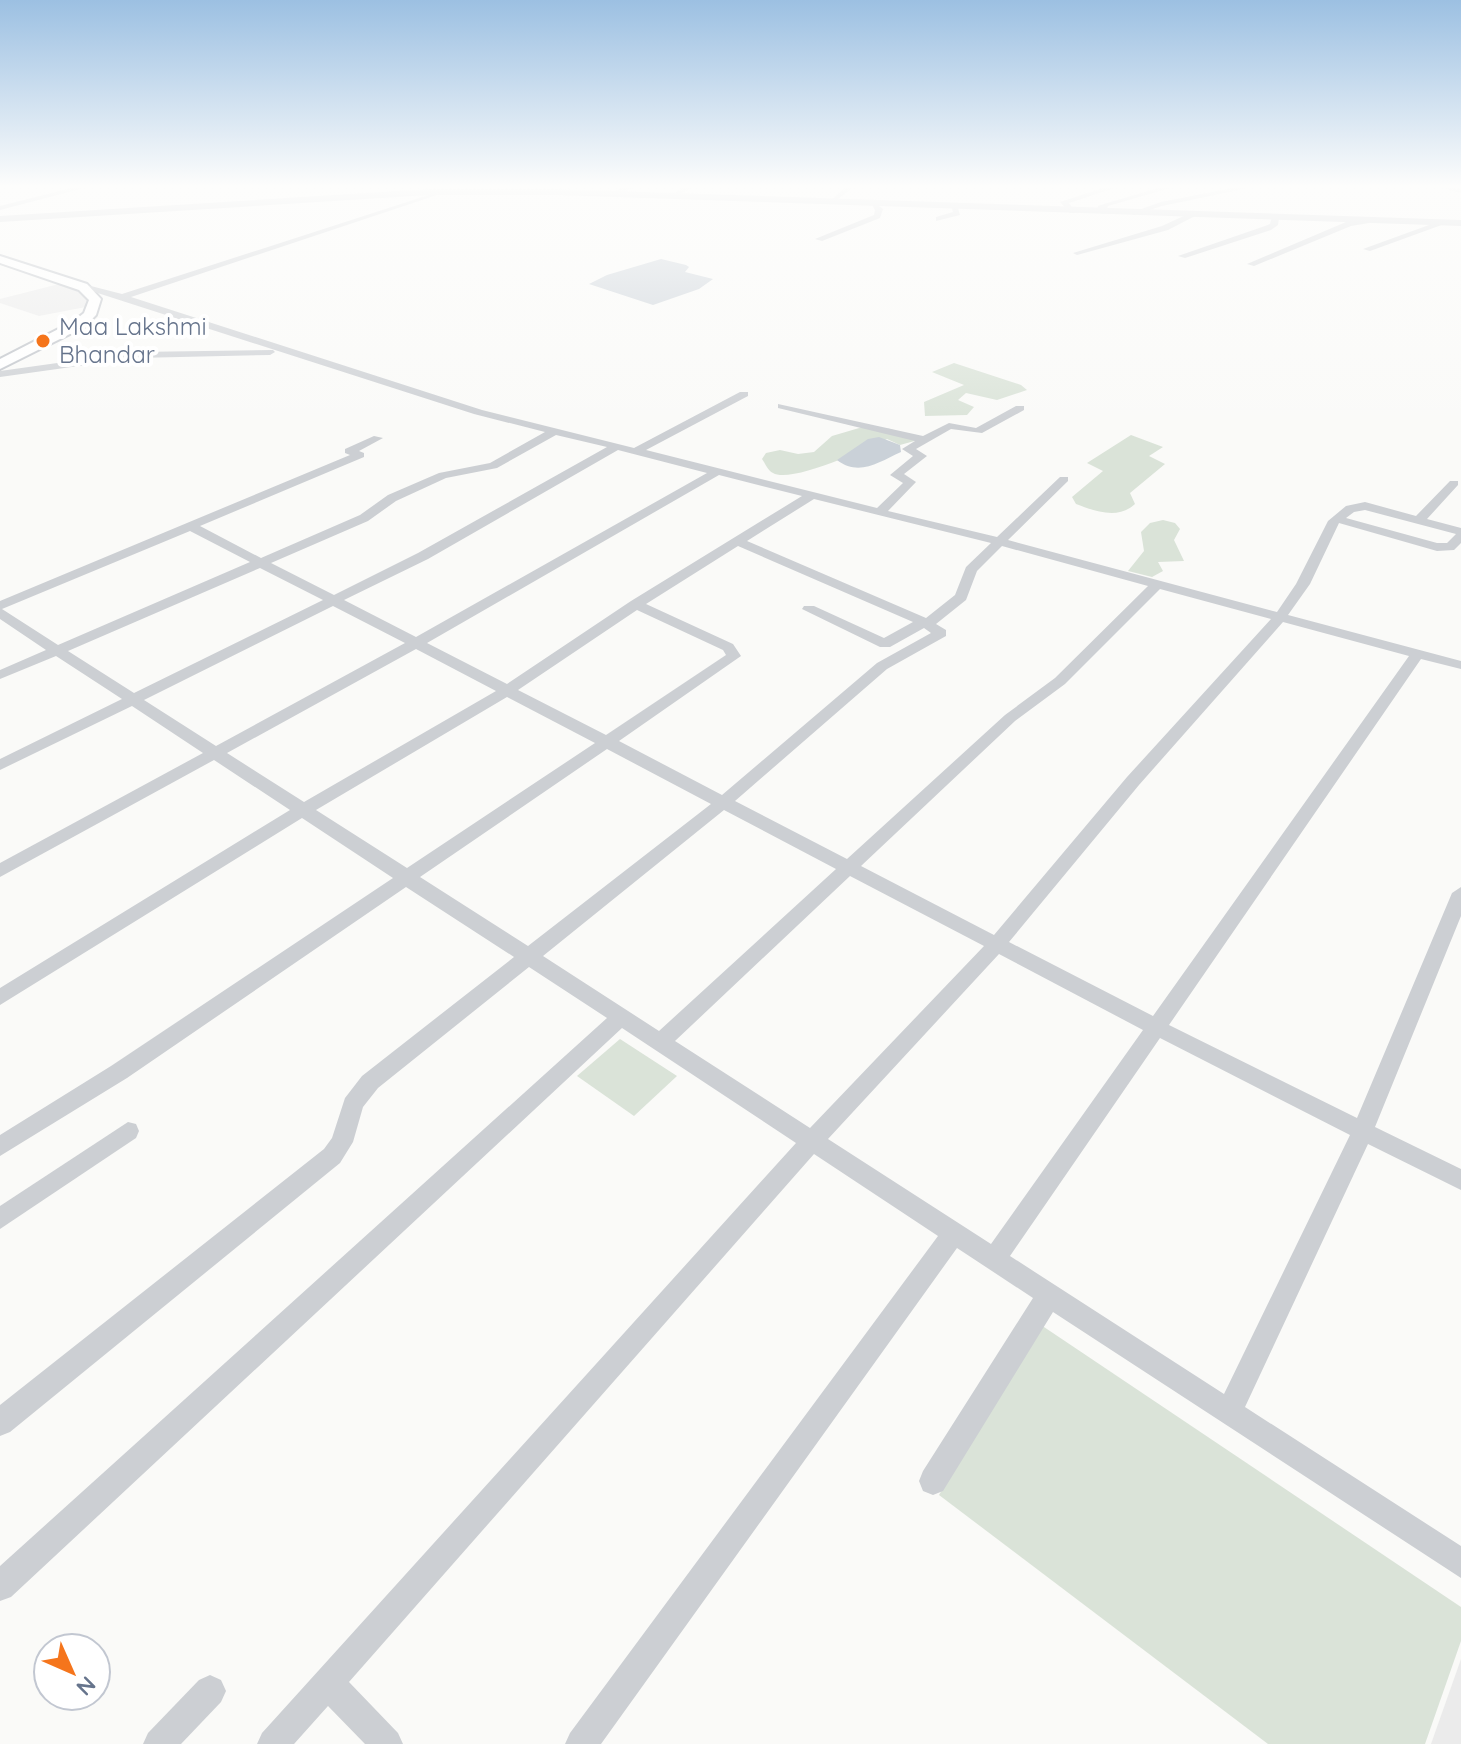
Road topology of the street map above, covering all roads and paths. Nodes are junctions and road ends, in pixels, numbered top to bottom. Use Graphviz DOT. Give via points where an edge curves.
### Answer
graph roads {
  1 [pos="31,269"];
  2 [pos="207,269"];
  3 [pos="83,287"];
  4 [pos="122,297"];
  5 [pos="95,307"];
  6 [pos="285,351"];
  7 [pos="0,365"];
  8 [pos="0,374"];
  9 [pos="744,394"];
  10 [pos="782,406"];
  11 [pos="1020,408"];
  12 [pos="555,431"];
  13 [pos="378,438"];
  14 [pos="925,440"];
  15 [pos="617,446"];
  16 [pos="636,451"];
  17 [pos="715,473"];
  18 [pos="1064,479"];
  19 [pos="1454,483"];
  20 [pos="811,496"];
  21 [pos="880,512"];
  22 [pos="1337,519"];
  23 [pos="1418,521"];
  24 [pos="190,526"];
  25 [pos="1461,534"];
  26 [pos="737,541"];
  27 [pos="1000,542"];
  28 [pos="259,562"];
  29 [pos="1157,584"];
  30 [pos="333,602"];
  31 [pos="636,604"];
  32 [pos="0,606"];
  33 [pos="809,609"];
  34 [pos="0,613"];
  35 [pos="1280,617"];
  36 [pos="926,623"];
  37 [pos="416,643"];
  38 [pos="56,650"];
  39 [pos="1418,653"];
  40 [pos="1461,665"];
  41 [pos="0,675"];
  42 [pos="510,689"];
  43 [pos="132,699"];
  44 [pos="610,742"];
  45 [pos="214,753"];
  46 [pos="0,765"];
  47 [pos="725,801"];
  48 [pos="303,810"];
  49 [pos="851,867"];
  50 [pos="0,871"];
  51 [pos="406,876"];
  52 [pos="1461,895"];
  53 [pos="998,943"];
  54 [pos="528,957"];
  55 [pos="0,998"];
  56 [pos="621,1017"];
  57 [pos="1156,1027"];
  58 [pos="660,1042"];
  59 [pos="1363,1130"];
  60 [pos="128,1131"];
  61 [pos="812,1141"];
  62 [pos="0,1147"];
  63 [pos="1461,1180"];
  64 [pos="0,1219"];
  65 [pos="954,1233"];
  66 [pos="994,1259"];
  67 [pos="1049,1295"];
  68 [pos="1229,1412"];
  69 [pos="0,1422"];
  70 [pos="933,1481"];
  71 [pos="1461,1563"];
  72 [pos="0,1586"];
  73 [pos="328,1683"];
  74 [pos="210,1691"];
  75 [pos="159,1744"];
  76 [pos="273,1744"];
  77 [pos="387,1744"];
  78 [pos="581,1744"];
  1 -- 3 [label="main road"];
  2 -- 4 [label="street"];
  3 -- 4 [label="street"];
  3 -- 5 [label="main road" via="95,299"];
  4 -- 5 [label="street"];
  4 -- 6 [label="street"];
  5 -- 7 [label="main road" via="68,331"];
  6 -- 8 [label="street" via="136,355"];
  6 -- 12 [label="street"];
  9 -- 16 [label="street"];
  10 -- 14 [label="street"];
  11 -- 14 [label="street" via="978,431 951,425"];
  12 -- 15 [label="street"];
  12 -- 28 [label="street" via="493,466 443,475 392,498 364,518"];
  13 -- 24 [label="street" via="349,451 360,455"];
  14 -- 21 [label="street" via="908,449 920,458 896,475 909,484"];
  15 -- 16 [label="street"];
  15 -- 30 [label="street"];
  16 -- 17 [label="street"];
  17 -- 20 [label="street"];
  17 -- 37 [label="street"];
  18 -- 27 [label="street"];
  19 -- 23 [label="street"];
  20 -- 21 [label="street"];
  20 -- 26 [label="street"];
  21 -- 27 [label="street"];
  22 -- 23 [label="street" via="1358,506"];
  22 -- 25 [label="street" via="1437,547 1450,547"];
  22 -- 35 [label="street"];
  23 -- 25 [label="street"];
  24 -- 28 [label="street"];
  24 -- 32 [label="street"];
  26 -- 31 [label="street"];
  26 -- 36 [label="street"];
  27 -- 29 [label="street"];
  27 -- 36 [label="street" via="969,573 961,597"];
  28 -- 30 [label="street"];
  28 -- 38 [label="street"];
  29 -- 35 [label="street"];
  29 -- 49 [label="street" via="1060,681 1010,718"];
  30 -- 37 [label="street"];
  30 -- 43 [label="street"];
  31 -- 42 [label="street"];
  31 -- 44 [label="street" via="728,647 734,656"];
  33 -- 36 [label="street" via="885,644"];
  34 -- 38 [label="street"];
  35 -- 39 [label="street"];
  35 -- 53 [label="street"];
  36 -- 47 [label="street" via="941,633 882,666"];
  37 -- 42 [label="street"];
  37 -- 45 [label="street"];
  38 -- 41 [label="street"];
  38 -- 43 [label="street"];
  39 -- 40 [label="street"];
  39 -- 57 [label="street"];
  42 -- 44 [label="street"];
  42 -- 48 [label="street"];
  43 -- 45 [label="street"];
  43 -- 46 [label="street"];
  44 -- 47 [label="street"];
  44 -- 51 [label="street"];
  45 -- 48 [label="street"];
  45 -- 50 [label="street"];
  47 -- 49 [label="street"];
  47 -- 54 [label="street"];
  48 -- 51 [label="street"];
  48 -- 55 [label="street"];
  49 -- 53 [label="street"];
  49 -- 58 [label="street"];
  51 -- 54 [label="street"];
  51 -- 62 [label="street" via="132,1064"];
  52 -- 59 [label="street"];
  53 -- 57 [label="street"];
  53 -- 61 [label="street"];
  54 -- 56 [label="street"];
  54 -- 69 [label="street" via="370,1082 353,1104 342,1142 332,1156"];
  56 -- 58 [label="street"];
  56 -- 72 [label="street"];
  57 -- 59 [label="street"];
  57 -- 66 [label="street"];
  58 -- 61 [label="street"];
  59 -- 63 [label="street"];
  59 -- 68 [label="street"];
  60 -- 64 [label="street"];
  61 -- 65 [label="street"];
  61 -- 73 [label="street"];
  65 -- 66 [label="street"];
  65 -- 78 [label="street"];
  66 -- 67 [label="street"];
  67 -- 68 [label="street"];
  67 -- 70 [label="street"];
  68 -- 71 [label="street"];
  73 -- 76 [label="street"];
  73 -- 77 [label="street"];
  74 -- 75 [label="street"];
}
